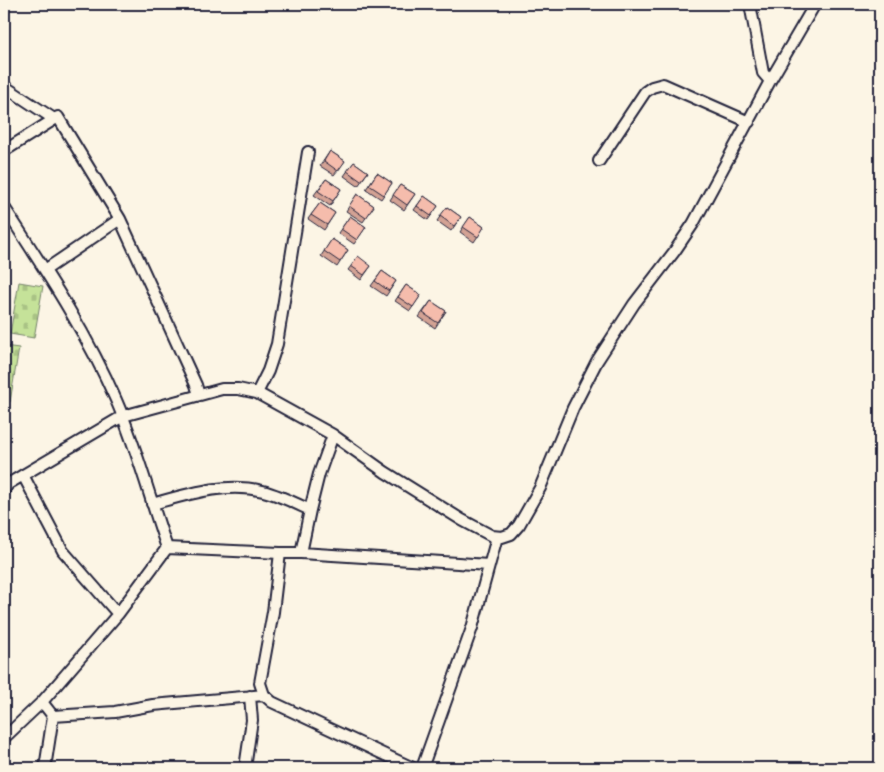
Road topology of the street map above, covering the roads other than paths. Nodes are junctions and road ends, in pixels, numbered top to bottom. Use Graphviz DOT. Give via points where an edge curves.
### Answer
graph roads {
  1 [pos="750,4"];
  2 [pos="815,4"];
  3 [pos="770,81"];
  4 [pos="4,86"];
  5 [pos="54,119"];
  6 [pos="749,122"];
  7 [pos="4,151"];
  8 [pos="308,152"];
  9 [pos="599,161"];
  10 [pos="4,207"];
  11 [pos="120,219"];
  12 [pos="45,270"];
  13 [pos="257,393"];
  14 [pos="199,395"];
  15 [pos="123,416"];
  16 [pos="333,435"];
  17 [pos="23,475"];
  18 [pos="5,485"];
  19 [pos="152,504"];
  20 [pos="310,510"];
  21 [pos="497,537"];
  22 [pos="167,548"];
  23 [pos="301,552"];
  24 [pos="280,554"];
  25 [pos="489,565"];
  26 [pos="118,614"];
  27 [pos="264,695"];
  28 [pos="250,696"];
  29 [pos="42,702"];
  30 [pos="53,716"];
  31 [pos="4,738"];
  32 [pos="45,768"];
  33 [pos="245,768"];
  34 [pos="413,768"];
  35 [pos="422,768"];
  1 -- 3 [label="street" via="763,72"];
  2 -- 3 [label="street"];
  3 -- 6 [label="street"];
  4 -- 5 [label="street"];
  5 -- 7 [label="street"];
  5 -- 11 [label="street" via="58,117"];
  6 -- 9 [label="street" via="663,84 656,85 642,96"];
  6 -- 21 [label="street" via="693,224 597,361 526,514 514,531"];
  8 -- 13 [label="street" via="277,344"];
  10 -- 12 [label="street"];
  11 -- 12 [label="street"];
  11 -- 14 [label="street"];
  12 -- 15 [label="street" via="92,350"];
  13 -- 14 [label="street" via="222,389"];
  13 -- 16 [label="street"];
  14 -- 15 [label="street"];
  15 -- 17 [label="street"];
  15 -- 19 [label="street"];
  16 -- 20 [label="street"];
  16 -- 21 [label="street" via="442,508"];
  17 -- 18 [label="street"];
  17 -- 26 [label="street" via="63,551"];
  19 -- 20 [label="street" via="205,490 236,488 275,495"];
  19 -- 22 [label="street"];
  20 -- 23 [label="street"];
  21 -- 25 [label="street"];
  22 -- 24 [label="street"];
  22 -- 26 [label="street"];
  23 -- 24 [label="street"];
  23 -- 25 [label="street"];
  24 -- 27 [label="street" via="260,684"];
  25 -- 35 [label="street" via="472,628"];
  26 -- 29 [label="street"];
  27 -- 28 [label="street"];
  27 -- 34 [label="street" via="272,702"];
  28 -- 30 [label="street"];
  28 -- 33 [label="street" via="252,720"];
  29 -- 30 [label="street"];
  29 -- 31 [label="street"];
  30 -- 32 [label="street"];
}
